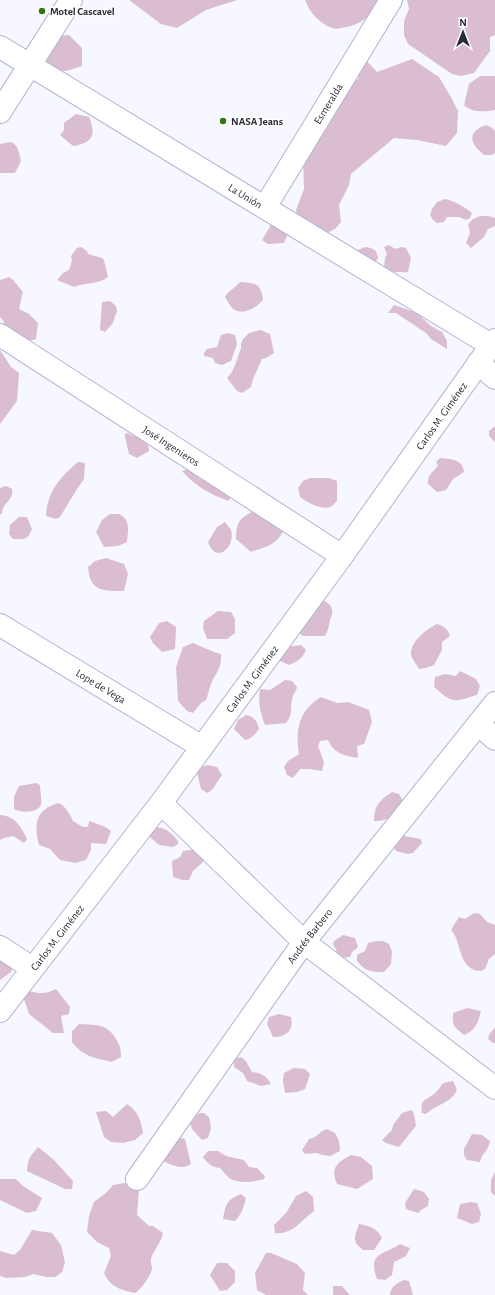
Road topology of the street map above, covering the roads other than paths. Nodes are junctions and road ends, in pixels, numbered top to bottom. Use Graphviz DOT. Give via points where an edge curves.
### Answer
graph roads {
  1 [pos="71,0"];
  2 [pos="391,0"];
  3 [pos="0,47"];
  4 [pos="29,65"];
  5 [pos="0,112"];
  6 [pos="265,207"];
  7 [pos="0,335"];
  8 [pos="493,342"];
  9 [pos="478,363"];
  10 [pos="495,378"];
  11 [pos="342,556"];
  12 [pos="0,625"];
  13 [pos="495,703"];
  14 [pos="478,724"];
  15 [pos="495,739"];
  16 [pos="202,747"];
  17 [pos="161,803"];
  18 [pos="304,942"];
  19 [pos="0,947"];
  20 [pos="32,968"];
  21 [pos="0,1011"];
  22 [pos="495,1088"];
  23 [pos="137,1180"];
  1 -- 4 [label="street"];
  2 -- 6 [label="street, Esmeralda"];
  3 -- 4 [label="street, La Unión"];
  4 -- 5 [label="street"];
  4 -- 6 [label="street, La Unión"];
  6 -- 8 [label="street, La Unión"];
  7 -- 11 [label="street, José Ingenieros"];
  8 -- 9 [label="street, Carlos M. Giménez"];
  9 -- 10 [label="street"];
  9 -- 11 [label="street, Carlos M. Giménez"];
  11 -- 16 [label="street, Carlos M. Giménez"];
  12 -- 16 [label="street, Lope de Vega"];
  13 -- 14 [label="street, Andrés Barbero"];
  14 -- 15 [label="street"];
  14 -- 18 [label="street, Andrés Barbero"];
  16 -- 17 [label="street, Carlos M. Giménez"];
  17 -- 18 [label="street"];
  17 -- 20 [label="street, Carlos M. Giménez"];
  18 -- 22 [label="street"];
  18 -- 23 [label="street, Andrés Barbero"];
  19 -- 20 [label="street"];
  20 -- 21 [label="street, Carlos M. Giménez"];
}
